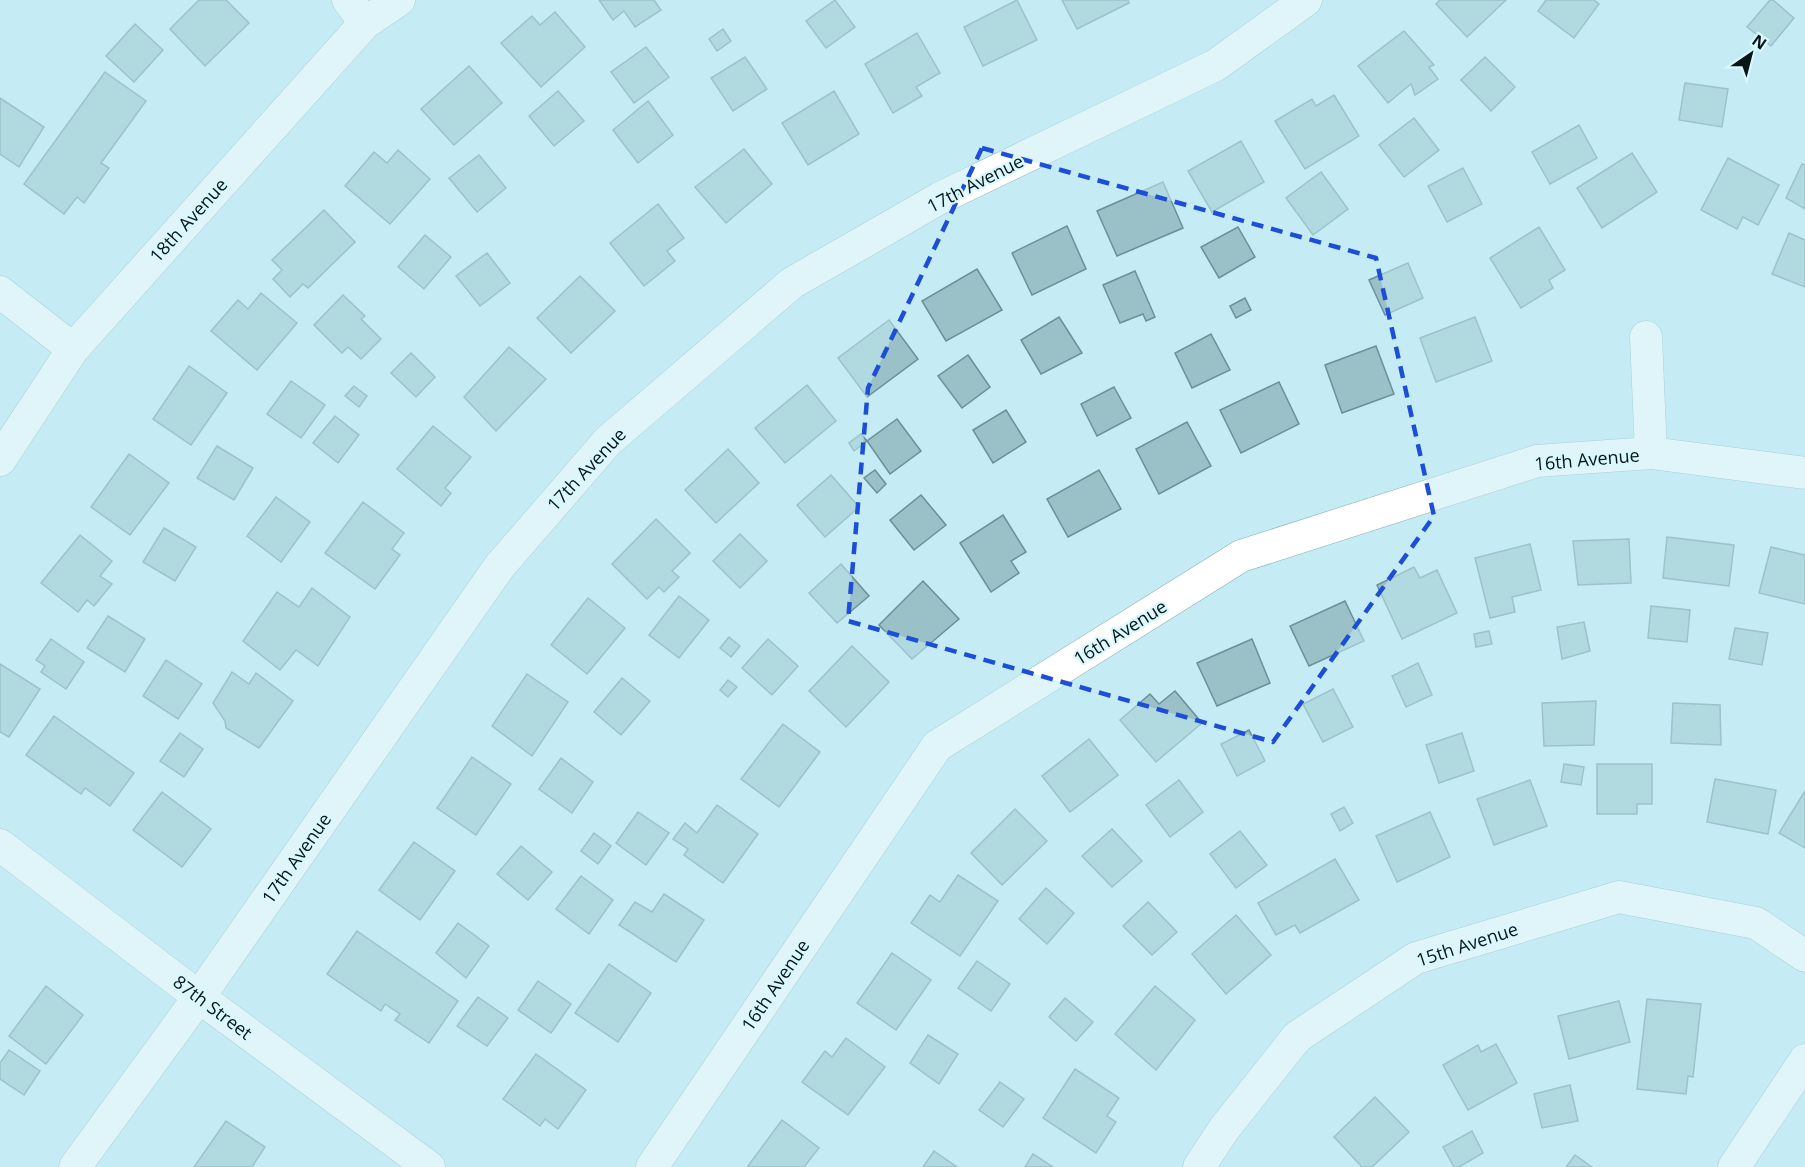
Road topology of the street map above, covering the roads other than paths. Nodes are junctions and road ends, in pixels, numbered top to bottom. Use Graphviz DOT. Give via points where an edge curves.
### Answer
graph roads {
  1 [pos="399,0"];
  2 [pos="1306,0"];
  3 [pos="356,12"];
  4 [pos="0,292"];
  5 [pos="1646,337"];
  6 [pos="73,348"];
  7 [pos="1651,453"];
  8 [pos="0,460"];
  9 [pos="1805,474"];
  10 [pos="0,845"];
  11 [pos="1805,956"];
  12 [pos="199,997"];
  13 [pos="1805,1060"];
  14 [pos="75,1167"];
  15 [pos="429,1167"];
  16 [pos="652,1167"];
  17 [pos="1199,1167"];
  18 [pos="1734,1167"];
  1 -- 3 [label="street, 18th Avenue"];
  2 -- 12 [label="street, 17th Avenue" via="1216,65 940,198 792,283 608,441 499,567"];
  3 -- 6 [label="street, 18th Avenue"];
  4 -- 6 [label="street"];
  5 -- 7 [label="street"];
  6 -- 8 [label="street, 18th Avenue"];
  7 -- 9 [label="street, 16th Avenue"];
  7 -- 16 [label="street, 16th Avenue" via="1537,461 1241,555 937,746"];
  10 -- 12 [label="street, 87th Street"];
  11 -- 17 [label="street, 15th Avenue" via="1756,923 1619,897 1416,958 1297,1036"];
  12 -- 14 [label="street, 17th Avenue"];
  12 -- 15 [label="street, 87th Street"];
  13 -- 18 [label="street"];
}
